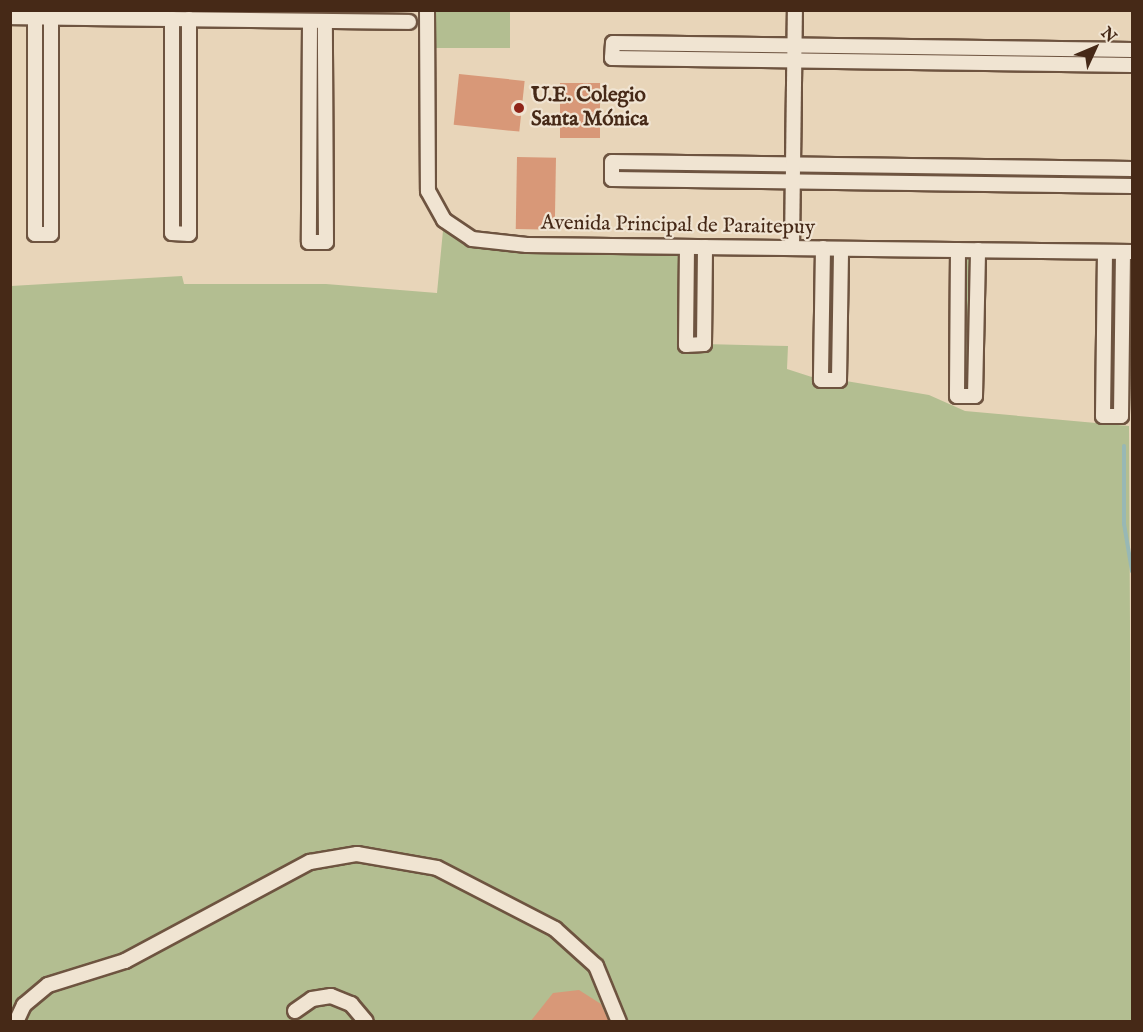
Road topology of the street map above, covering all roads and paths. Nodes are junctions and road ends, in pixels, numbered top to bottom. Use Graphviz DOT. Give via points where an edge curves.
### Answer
graph roads {
  1 [pos="427,10"];
  2 [pos="795,10"];
  3 [pos="73,14"];
  4 [pos="10,17"];
  5 [pos="35,17"];
  6 [pos="51,17"];
  7 [pos="172,19"];
  8 [pos="189,19"];
  9 [pos="310,21"];
  10 [pos="325,21"];
  11 [pos="409,22"];
  12 [pos="794,46"];
  13 [pos="1105,49"];
  14 [pos="1132,50"];
  15 [pos="794,61"];
  16 [pos="1105,65"];
  17 [pos="1132,65"];
  18 [pos="793,165"];
  19 [pos="1105,168"];
  20 [pos="1132,169"];
  21 [pos="793,182"];
  22 [pos="1105,186"];
  23 [pos="1132,186"];
  24 [pos="687,247"];
  25 [pos="705,247"];
  26 [pos="792,248"];
  27 [pos="823,248"];
  28 [pos="841,249"];
  29 [pos="958,250"];
  30 [pos="978,250"];
  31 [pos="1105,252"];
  32 [pos="1128,252"];
  33 [pos="295,1011"];
  34 [pos="16,1022"];
  35 [pos="366,1022"];
  36 [pos="619,1022"];
  1 -- 24 [label="street, Avenida Principal de Paraitepuy" via="426,177 431,202 451,228 494,244"];
  2 -- 12 [label="street"];
  3 -- 6 [label="street"];
  3 -- 7 [label="street"];
  4 -- 5 [label="street"];
  5 -- 6 [label="street"];
  5 -- 6 [label="street" via="34,234 51,234"];
  7 -- 8 [label="street"];
  7 -- 8 [label="street" via="172,233 189,234"];
  8 -- 9 [label="street"];
  9 -- 10 [label="street"];
  9 -- 10 [label="street" via="309,242 326,242"];
  10 -- 11 [label="street"];
  12 -- 13 [label="street"];
  12 -- 15 [label="street"];
  12 -- 15 [label="street" via="613,43 612,58"];
  13 -- 14 [label="street"];
  13 -- 16 [label="street"];
  15 -- 16 [label="street"];
  15 -- 18 [label="street"];
  16 -- 17 [label="street"];
  18 -- 19 [label="street"];
  18 -- 21 [label="street"];
  18 -- 21 [label="street" via="612,162 612,179"];
  19 -- 20 [label="street"];
  19 -- 22 [label="street"];
  21 -- 22 [label="street"];
  21 -- 26 [label="street"];
  22 -- 23 [label="street"];
  24 -- 25 [label="street, Avenida Principal de Paraitepuy"];
  24 -- 25 [label="street" via="686,345 704,344"];
  25 -- 26 [label="street, Avenida Principal de Paraitepuy"];
  26 -- 27 [label="street, Avenida Principal de Paraitepuy"];
  27 -- 28 [label="street, Avenida Principal de Paraitepuy"];
  27 -- 28 [label="street" via="821,380 839,380"];
  28 -- 29 [label="street, Avenida Principal de Paraitepuy"];
  29 -- 30 [label="street, Avenida Principal de Paraitepuy"];
  29 -- 30 [label="street" via="957,396 975,396"];
  30 -- 31 [label="street, Avenida Principal de Paraitepuy"];
  31 -- 32 [label="street, Avenida Principal de Paraitepuy"];
  31 -- 32 [label="street" via="1103,416 1121,416"];
  33 -- 35 [label="street" via="312,999 331,996 351,1004"];
  34 -- 36 [label="street" via="24,1005 48,985 125,962 310,862 357,854 437,868 555,929 596,966"];
}
